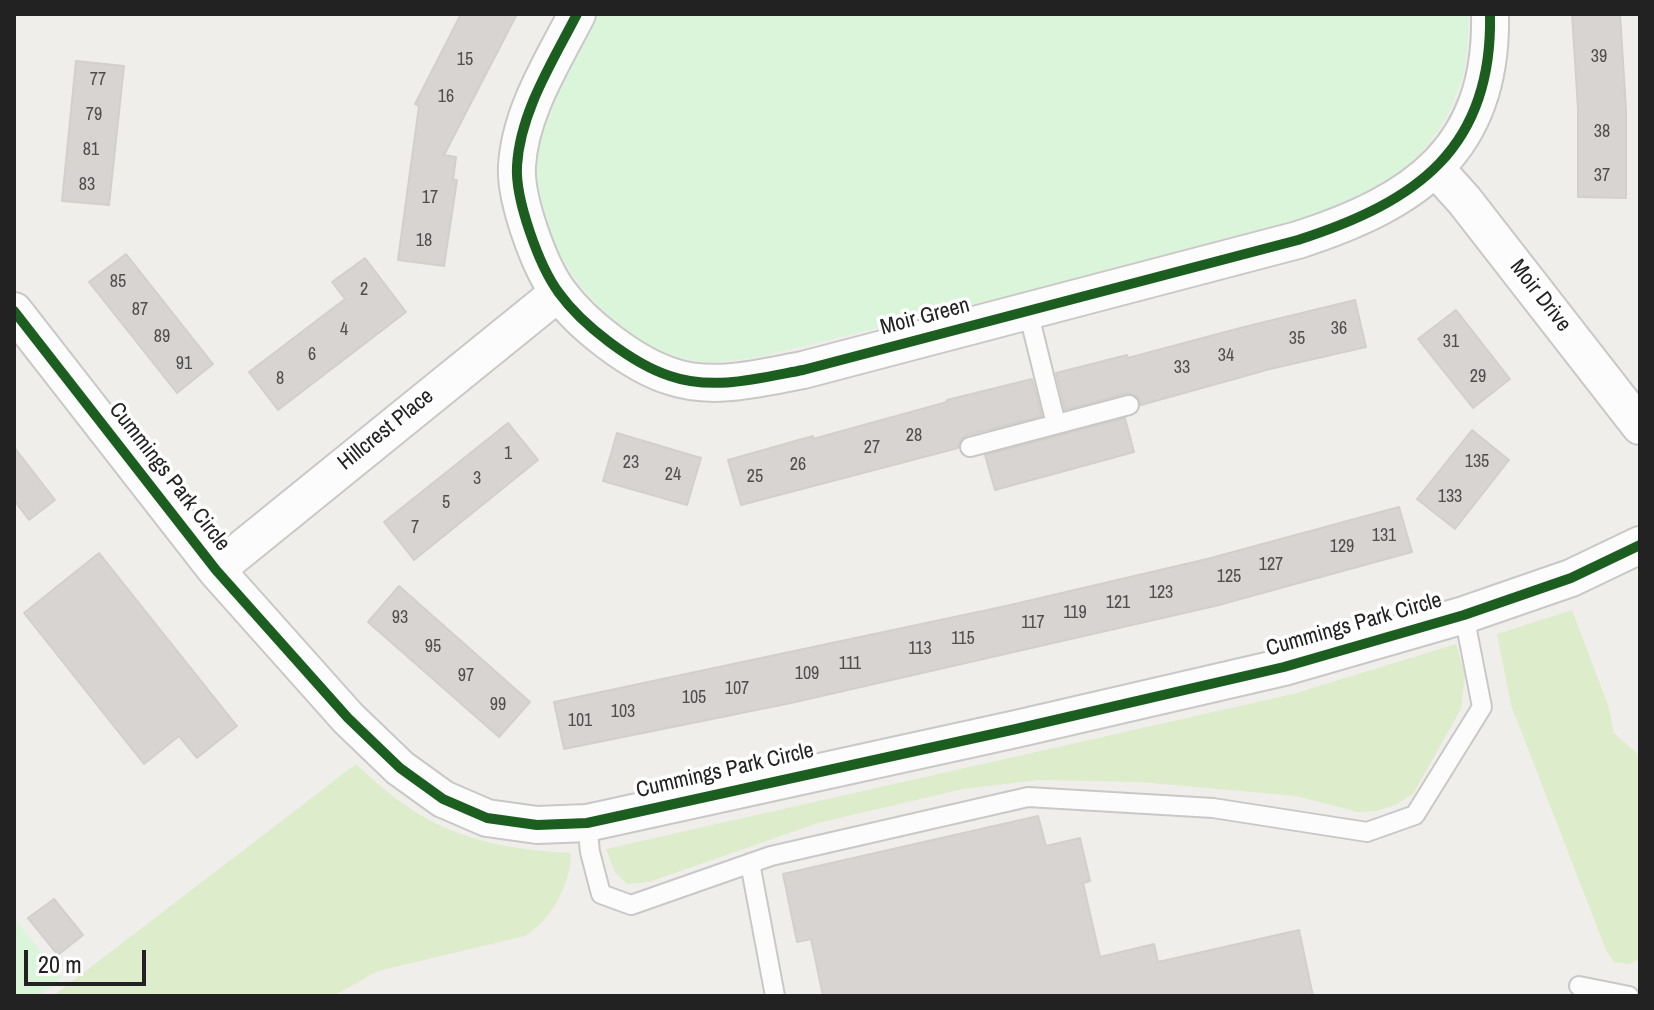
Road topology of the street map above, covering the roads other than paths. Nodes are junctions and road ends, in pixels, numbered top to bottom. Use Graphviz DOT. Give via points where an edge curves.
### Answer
graph roads {
  1 [pos="577,14"];
  2 [pos="1490,14"];
  3 [pos="1436,169"];
  4 [pos="558,293"];
  5 [pos="14,311"];
  6 [pos="1028,311"];
  7 [pos="1129,405"];
  8 [pos="1056,424"];
  9 [pos="1640,426"];
  10 [pos="970,447"];
  11 [pos="1640,545"];
  12 [pos="216,570"];
  13 [pos="1464,615"];
  14 [pos="587,823"];
  15 [pos="750,863"];
  16 [pos="1579,986"];
  17 [pos="775,996"];
  18 [pos="1629,996"];
  1 -- 4 [label="street, Moir Green" via="525,120 517,169 529,231"];
  2 -- 3 [label="street, Moir Green" via="1491,42 1475,106 1460,139"];
  3 -- 6 [label="street, Moir Green" via="1373,213 1331,229"];
  3 -- 9 [label="street, Moir Drive"];
  4 -- 6 [label="street, Moir Green" via="630,357 672,377 722,384 803,370"];
  4 -- 12 [label="street, Hillcrest Place"];
  5 -- 12 [label="street, Cummings Park Circle"];
  6 -- 8 [label="lane"];
  7 -- 8 [label="lane"];
  8 -- 10 [label="lane"];
  11 -- 13 [label="street, Cummings Park Circle" via="1571,578"];
  12 -- 14 [label="street, Cummings Park Circle" via="348,718 400,768 443,799 487,818 537,825"];
  13 -- 14 [label="street, Cummings Park Circle" via="1284,667"];
  13 -- 15 [label="lane" via="1482,707 1415,815 1367,832 1213,808 1028,797"];
  14 -- 15 [label="lane" via="601,894 631,905"];
  15 -- 17 [label="lane"];
  16 -- 18 [label="lane"];
}
